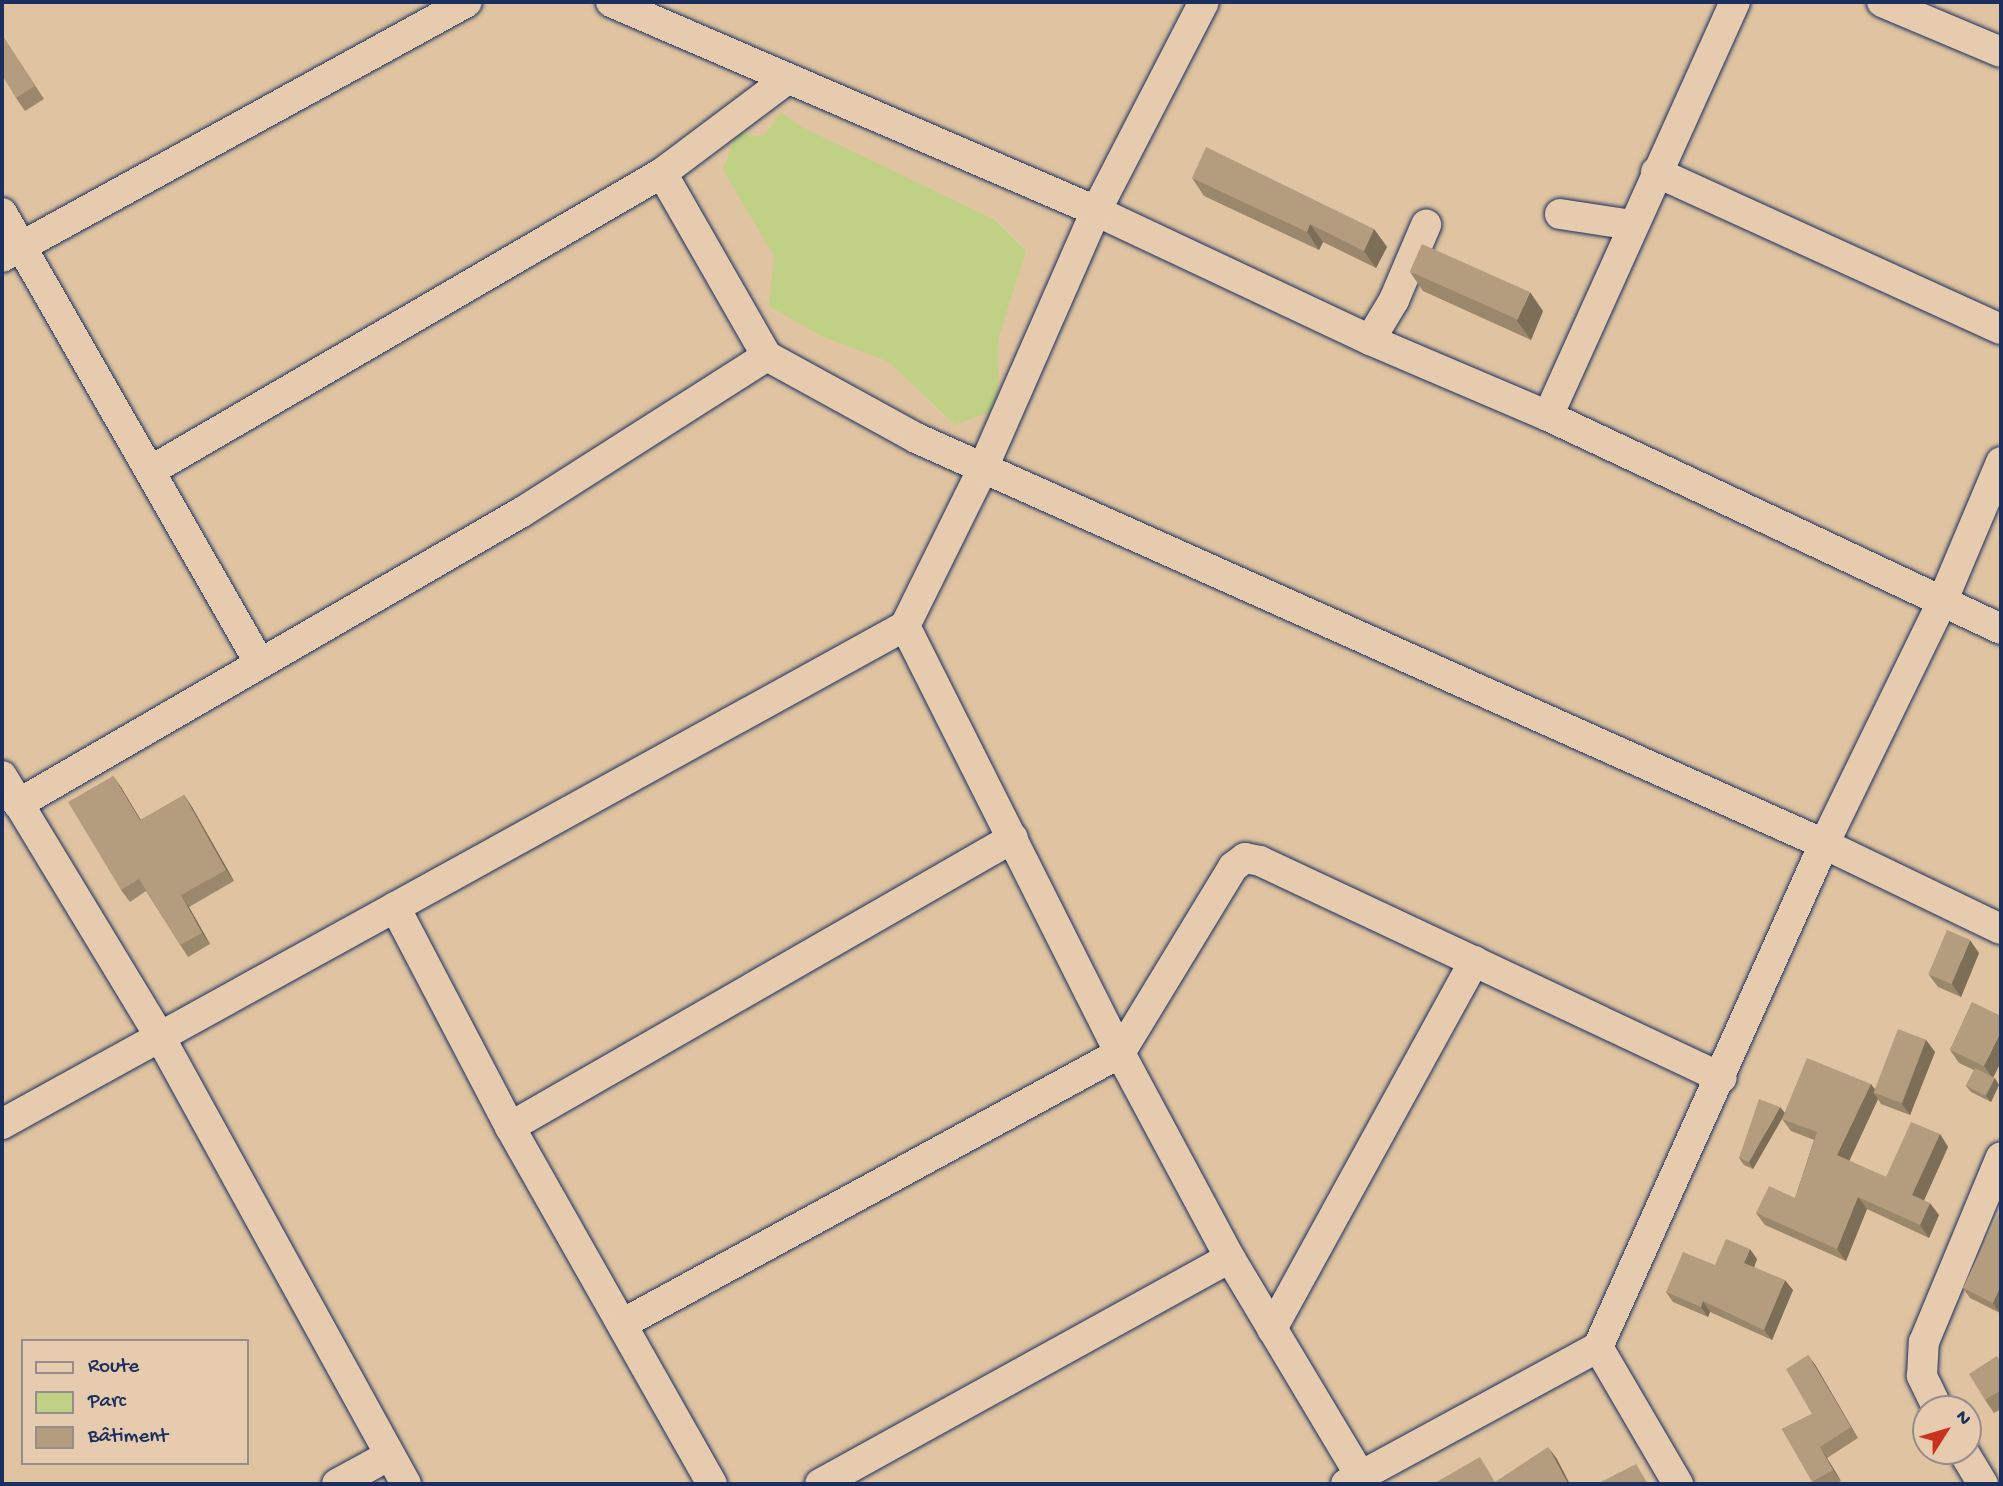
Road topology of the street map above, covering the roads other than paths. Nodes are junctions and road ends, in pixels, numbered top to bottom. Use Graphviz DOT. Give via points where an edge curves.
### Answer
graph roads {
  1 [pos="467,2"];
  2 [pos="611,2"];
  3 [pos="1204,2"];
  4 [pos="1735,2"];
  5 [pos="1882,2"];
  6 [pos="2001,52"];
  7 [pos="786,80"];
  8 [pos="1656,172"];
  9 [pos="662,173"];
  10 [pos="1096,211"];
  11 [pos="2,213"];
  12 [pos="1560,214"];
  13 [pos="1426,225"];
  14 [pos="1632,225"];
  15 [pos="12,252"];
  16 [pos="2001,328"];
  17 [pos="1370,340"];
  18 [pos="767,356"];
  19 [pos="1548,416"];
  20 [pos="2001,462"];
  21 [pos="983,468"];
  22 [pos="150,471"];
  23 [pos="1941,602"];
  24 [pos="905,626"];
  25 [pos="2001,629"];
  26 [pos="259,662"];
  27 [pos="2,776"];
  28 [pos="18,804"];
  29 [pos="1013,838"];
  30 [pos="1824,844"];
  31 [pos="395,907"];
  32 [pos="2001,929"];
  33 [pos="1474,961"];
  34 [pos="160,1037"];
  35 [pos="1120,1053"];
  36 [pos="1722,1078"];
  37 [pos="2,1124"];
  38 [pos="510,1127"];
  39 [pos="2001,1157"];
  40 [pos="1230,1258"];
  41 [pos="622,1324"];
  42 [pos="1272,1329"];
  43 [pos="1598,1347"];
  44 [pos="1931,1395"];
  45 [pos="390,1455"];
  46 [pos="1971,1465"];
  47 [pos="1358,1481"];
  48 [pos="337,1484"];
  49 [pos="406,1484"];
  50 [pos="712,1484"];
  51 [pos="820,1484"];
  52 [pos="1678,1484"];
  53 [pos="1983,1484"];
  1 -- 15 [label="street"];
  2 -- 7 [label="street"];
  3 -- 10 [label="street"];
  4 -- 8 [label="street"];
  5 -- 6 [label="street"];
  7 -- 9 [label="street"];
  7 -- 10 [label="street"];
  8 -- 14 [label="street"];
  8 -- 16 [label="street"];
  9 -- 18 [label="street"];
  9 -- 22 [label="street"];
  10 -- 17 [label="street"];
  10 -- 21 [label="street"];
  11 -- 15 [label="street"];
  12 -- 14 [label="street"];
  13 -- 17 [label="street" via="1394,300"];
  14 -- 19 [label="street"];
  15 -- 22 [label="street"];
  17 -- 19 [label="street"];
  18 -- 21 [label="street" via="916,438"];
  18 -- 26 [label="street" via="522,512"];
  19 -- 23 [label="street"];
  20 -- 23 [label="street"];
  21 -- 24 [label="street"];
  21 -- 30 [label="street"];
  22 -- 26 [label="street"];
  23 -- 25 [label="street"];
  23 -- 30 [label="street"];
  24 -- 29 [label="street"];
  24 -- 31 [label="street"];
  26 -- 28 [label="street"];
  27 -- 28 [label="street"];
  28 -- 34 [label="street"];
  29 -- 35 [label="street"];
  29 -- 38 [label="street"];
  30 -- 32 [label="street"];
  30 -- 36 [label="street"];
  31 -- 34 [label="street"];
  31 -- 38 [label="street"];
  33 -- 35 [label="street" via="1245,858 1233,867"];
  33 -- 36 [label="street"];
  33 -- 42 [label="street"];
  34 -- 37 [label="street"];
  34 -- 45 [label="street"];
  35 -- 40 [label="street"];
  35 -- 41 [label="street"];
  36 -- 43 [label="street"];
  38 -- 41 [label="street"];
  39 -- 44 [label="street" via="1924,1342 1922,1376"];
  40 -- 42 [label="street"];
  40 -- 51 [label="street"];
  41 -- 50 [label="street"];
  42 -- 47 [label="street"];
  43 -- 47 [label="street"];
  43 -- 52 [label="street"];
  45 -- 48 [label="street"];
  45 -- 49 [label="street"];
  46 -- 53 [label="street"];
}
